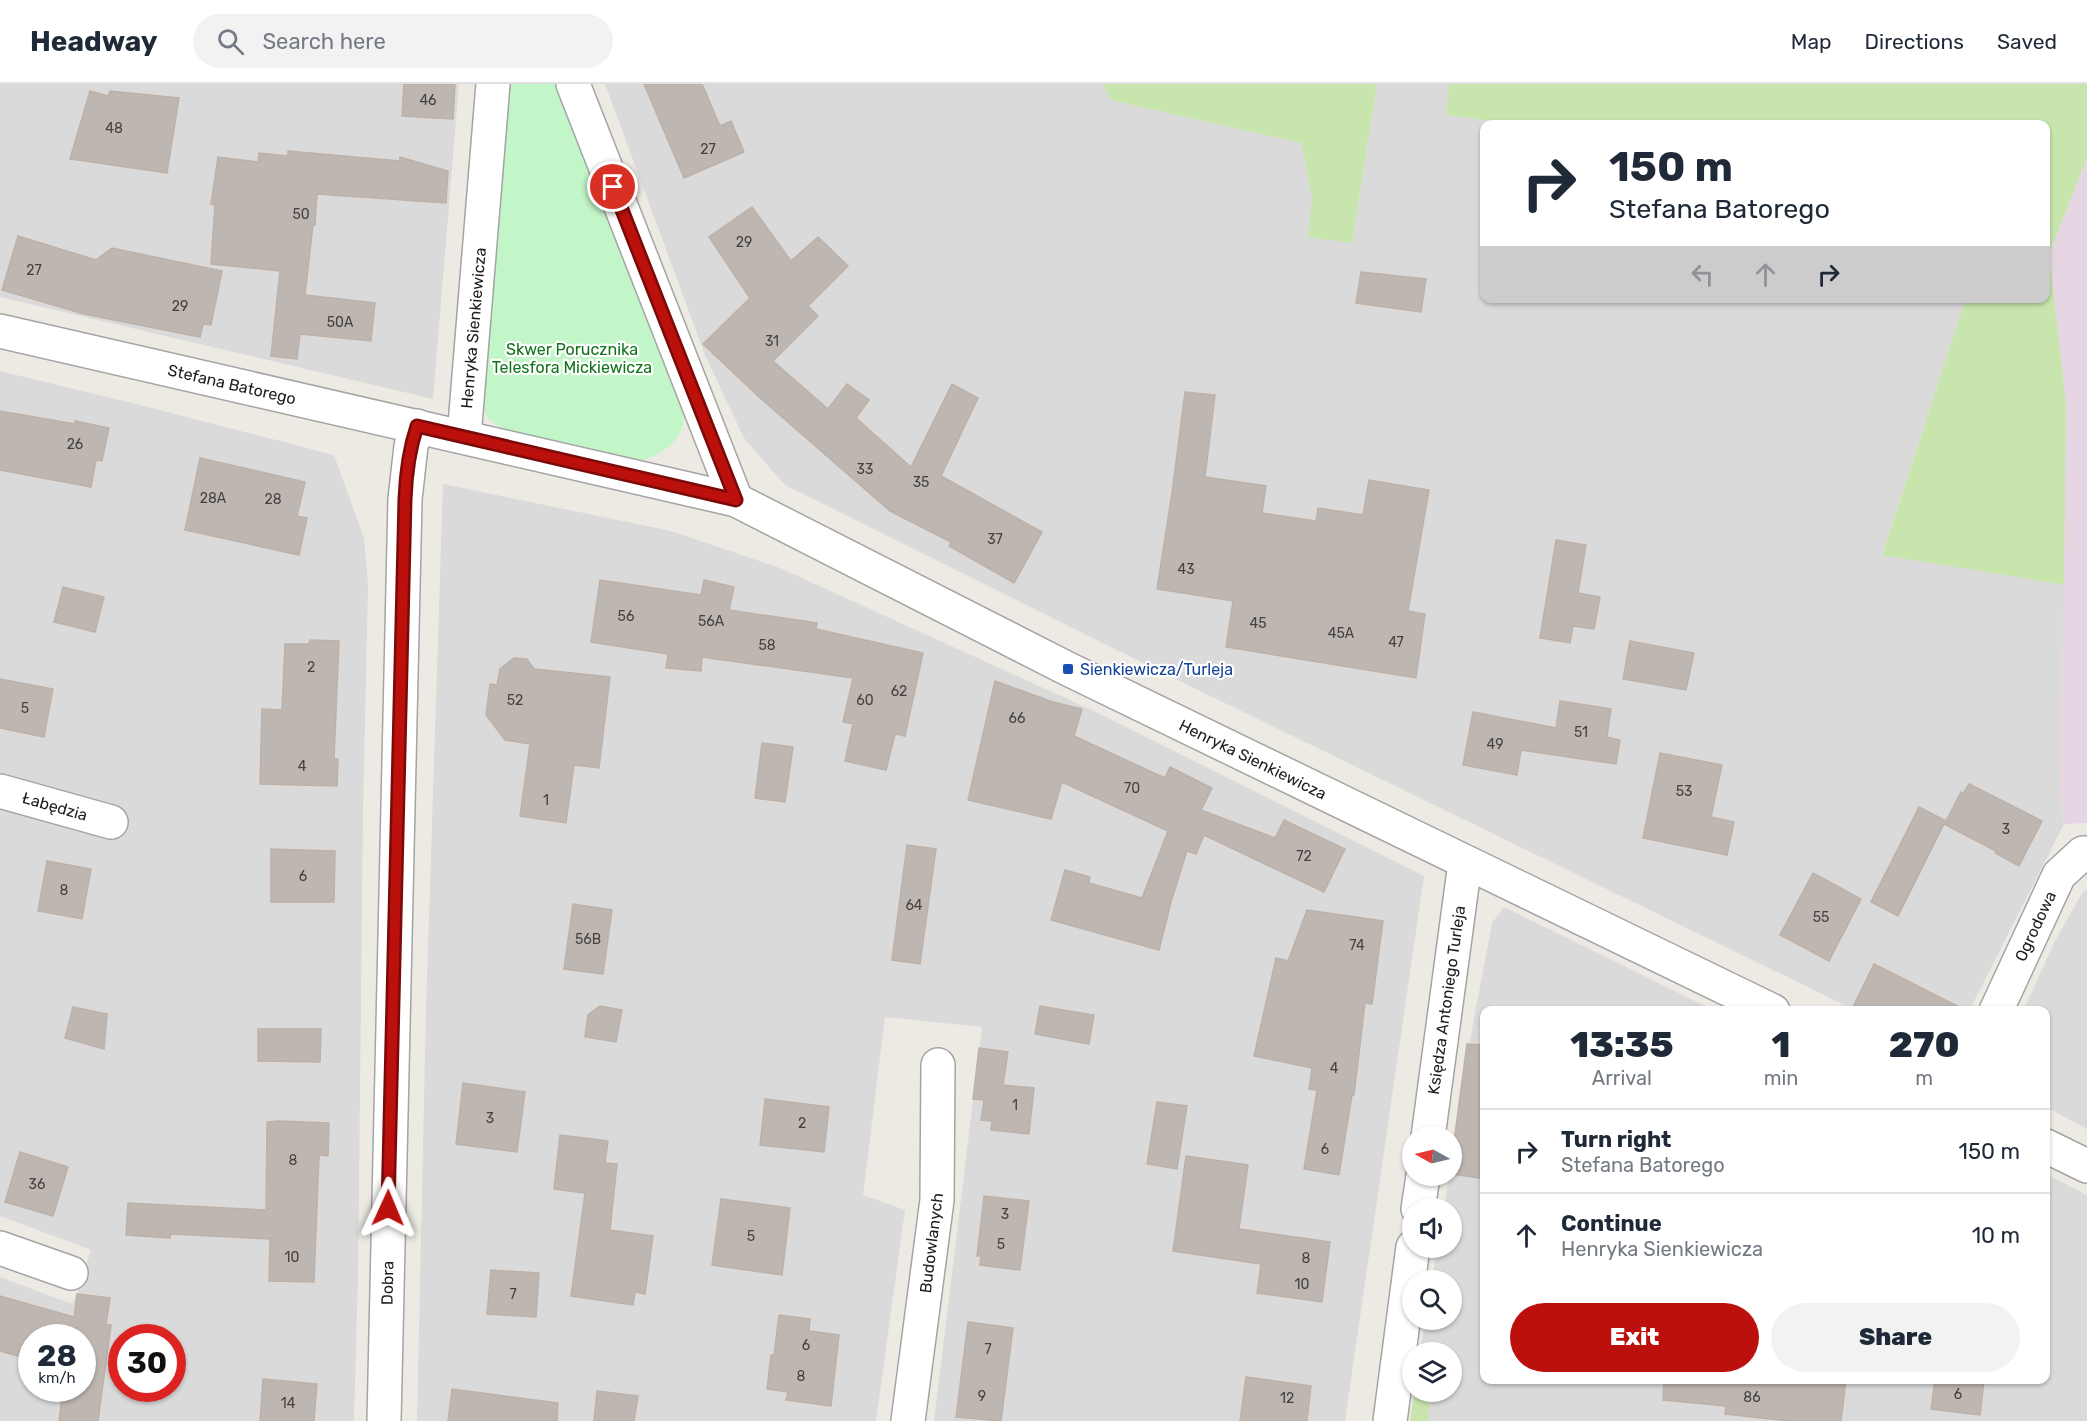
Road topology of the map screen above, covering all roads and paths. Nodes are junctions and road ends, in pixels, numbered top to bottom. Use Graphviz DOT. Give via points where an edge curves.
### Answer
graph roads {
  1 [pos="493,84"];
  2 [pos="573,84"];
  3 [pos="0,331"];
  4 [pos="417,426"];
  5 [pos="464,437"];
  6 [pos="736,500"];
  7 [pos="0,791"];
  8 [pos="111,822"];
  9 [pos="2087,853"];
  10 [pos="1465,863"];
  11 [pos="1763,1006"];
  12 [pos="1998,1006"];
  13 [pos="938,1065"];
  14 [pos="1429,1126"];
  15 [pos="2050,1148"];
  16 [pos="2087,1166"];
  17 [pos="0,1248"];
  18 [pos="1412,1258"];
  19 [pos="71,1273"];
  20 [pos="384,1421"];
  21 [pos="908,1421"];
  22 [pos="1390,1421"];
  1 -- 5 [label="street, Henryka Sienkiewicza"];
  2 -- 6 [label="street"];
  3 -- 4 [label="street, Stefana Batorego"];
  4 -- 5 [label="street, Stefana Batorego"];
  4 -- 20 [label="street, Dobra" via="406,471 405,499"];
  5 -- 6 [label="street, Henryka Sienkiewicza"];
  6 -- 10 [label="street, Henryka Sienkiewicza" via="1068,669"];
  7 -- 8 [label="street, Łabędzia"];
  9 -- 12 [label="street, Ogrodowa" via="2059,875"];
  10 -- 11 [label="street, Henryka Sienkiewicza"];
  10 -- 14 [label="street, Księdza Antoniego Turleja"];
  13 -- 21 [label="street, Budowlanych" via="937,1200"];
  15 -- 16 [label="street"];
  17 -- 19 [label="street"];
  18 -- 22 [label="street"];
}
